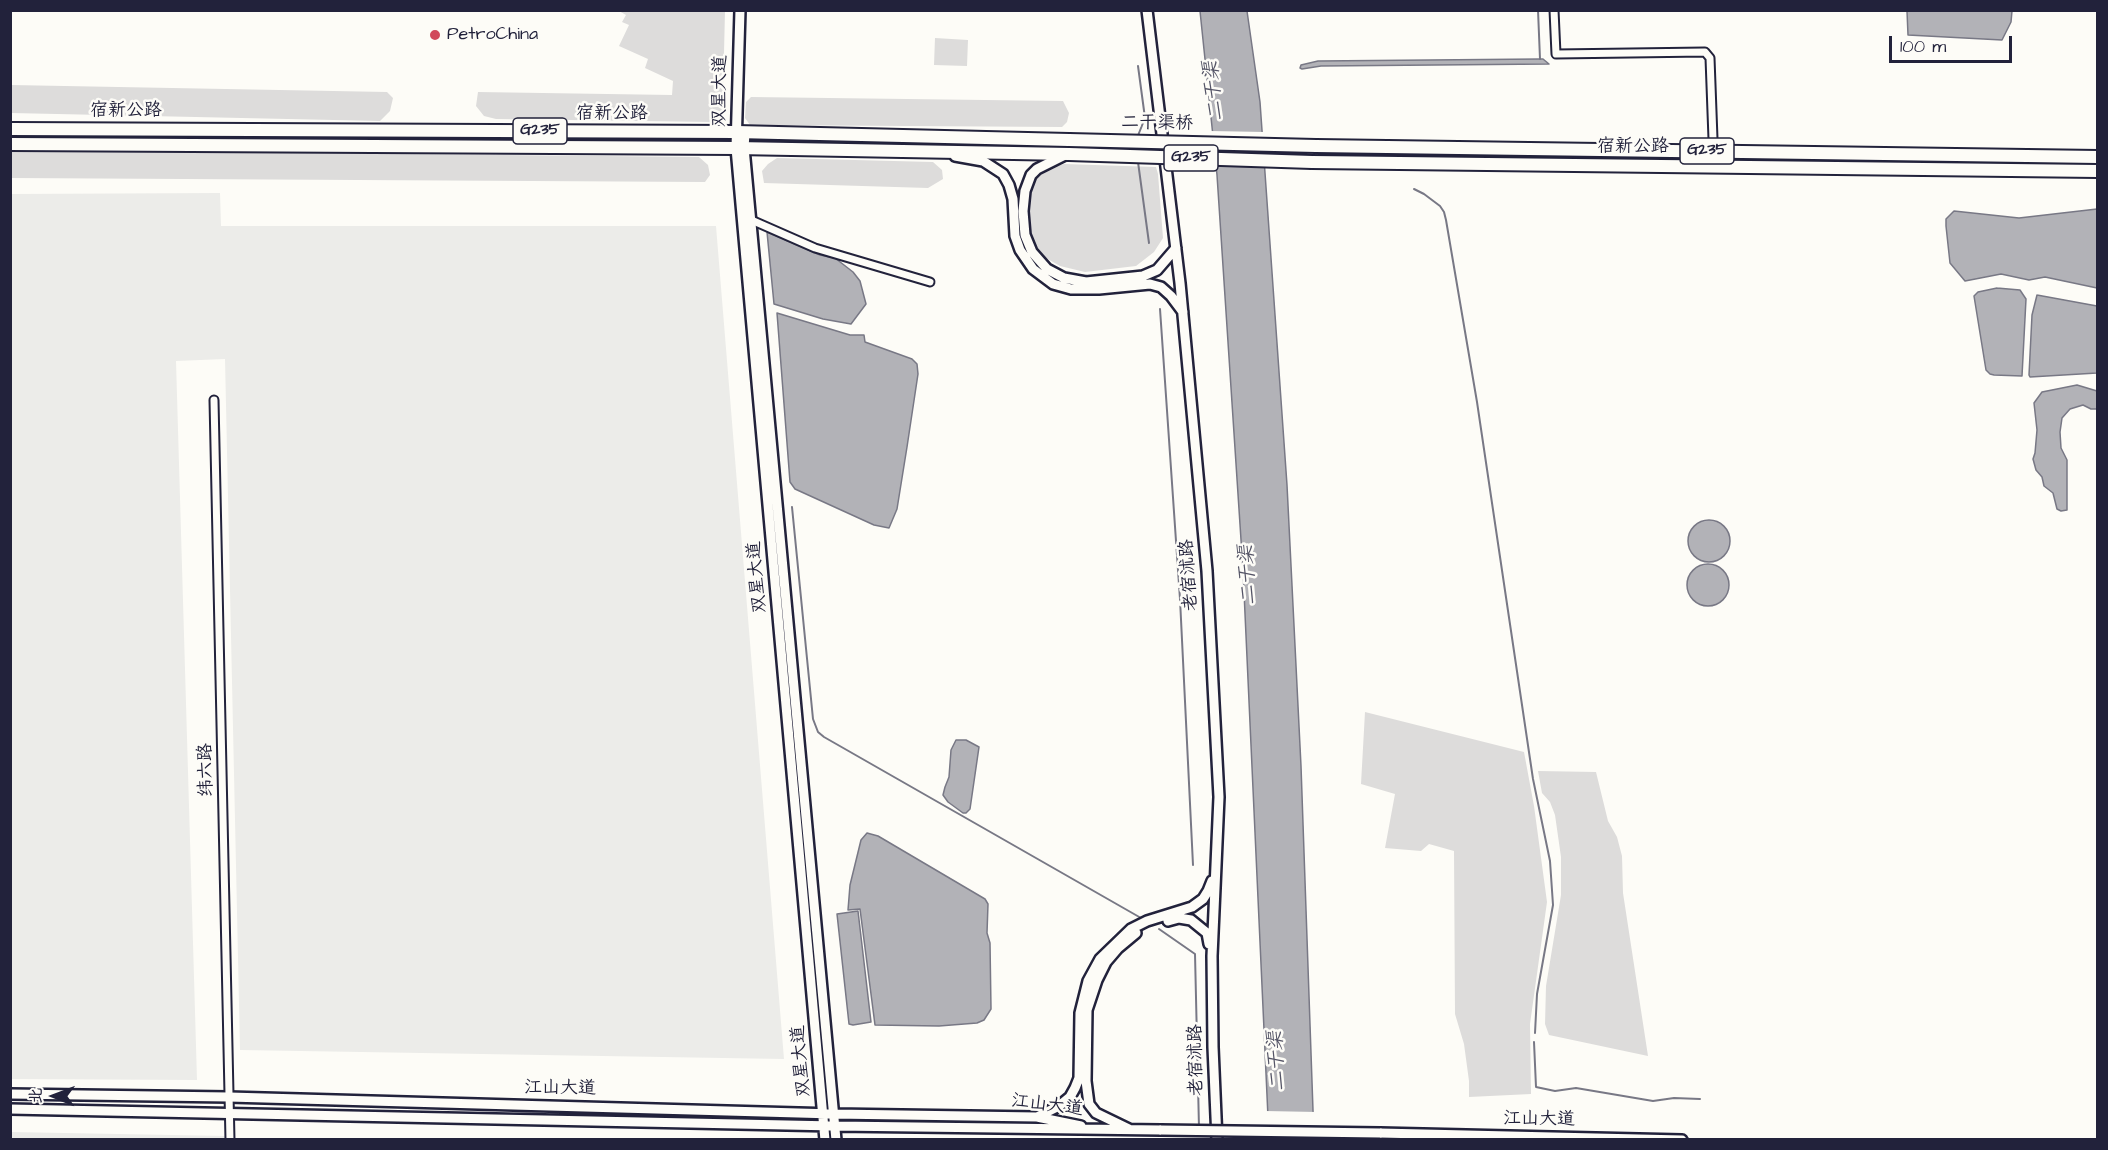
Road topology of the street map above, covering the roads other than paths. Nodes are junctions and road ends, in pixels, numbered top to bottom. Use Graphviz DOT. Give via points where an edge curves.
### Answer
graph roads {
  1 [pos="740,10"];
  2 [pos="1147,10"];
  3 [pos="1554,10"];
  4 [pos="10,129"];
  5 [pos="741,133"];
  6 [pos="1070,140"];
  7 [pos="10,144"];
  8 [pos="1316,146"];
  9 [pos="740,148"];
  10 [pos="1714,151"];
  11 [pos="935,152"];
  12 [pos="1068,154"];
  13 [pos="2097,157"];
  14 [pos="1312,162"];
  15 [pos="1713,166"];
  16 [pos="2097,171"];
  17 [pos="746,217"];
  18 [pos="1176,248"];
  19 [pos="930,282"];
  20 [pos="1183,313"];
  21 [pos="214,400"];
  22 [pos="1217,855"];
  23 [pos="1214,894"];
  24 [pos="1179,918"];
  25 [pos="1212,956"];
  26 [pos="10,1094"];
  27 [pos="229,1097"];
  28 [pos="10,1109"];
  29 [pos="823,1113"];
  30 [pos="834,1114"];
  31 [pos="230,1115"];
  32 [pos="1037,1118"];
  33 [pos="824,1126"];
  34 [pos="835,1126"];
  35 [pos="1108,1131"];
  36 [pos="1134,1131"];
  37 [pos="230,1140"];
  38 [pos="825,1140"];
  39 [pos="836,1140"];
  40 [pos="1217,1140"];
  41 [pos="1682,1140"];
  1 -- 5 [label="main road, 双星大道"];
  2 -- 18 [label="main road, 老宿沭路"];
  3 -- 10 [label="street" via="1556,54 1705,52 1710,57"];
  4 -- 5 [label="highway, 宿新公路 / G235"];
  5 -- 6 [label="highway, 宿新公路 / G235"];
  5 -- 9 [label="main road, 双星大道"];
  6 -- 8 [label="highway, 二干渠桥 / G235, bridge"];
  7 -- 9 [label="highway, 宿新公路 / G235"];
  8 -- 10 [label="highway, 宿新公路 / G235"];
  9 -- 11 [label="highway, 宿新公路 / G235"];
  9 -- 17 [label="main road, 双星大道"];
  10 -- 13 [label="highway, 宿新公路 / G235"];
  10 -- 15 [label="street"];
  11 -- 12 [label="highway, 宿新公路 / G235"];
  11 -- 20 [label="main road" via="983,161 1003,174 1013,199 1015,236 1020,250 1033,269 1053,284 1100,290 1150,284 1161,287"];
  12 -- 14 [label="highway, 二干渠桥 / G235, bridge"];
  12 -- 18 [label="main road" via="1037,169 1024,191 1025,235 1032,252 1047,269 1064,278 1086,282 1143,276 1157,270"];
  14 -- 15 [label="highway, 宿新公路 / G235"];
  15 -- 16 [label="highway, 宿新公路 / G235"];
  17 -- 19 [label="street" via="815,248"];
  17 -- 29 [label="main road, 双星大道"];
  17 -- 30 [label="main road, 双星大道"];
  18 -- 20 [label="main road, 老宿沭路"];
  20 -- 22 [label="main road, 老宿沭路" via="1207,571 1218,752"];
  21 -- 27 [label="street, 纬六路"];
  22 -- 23 [label="main road, 老宿沭路"];
  22 -- 32 [label="main road" via="1211,884 1203,899 1192,907 1131,929 1100,959 1088,981 1080,1013 1079,1078 1070,1097"];
  23 -- 24 [label="main road" via="1200,908"];
  23 -- 25 [label="main road, 老宿沭路"];
  24 -- 25 [label="main road" via="1191,920 1207,933"];
  24 -- 36 [label="main road" via="1133,934 1118,948 1097,980 1087,1010 1089,1104 1105,1119"];
  25 -- 40 [label="main road, 老宿沭路"];
  26 -- 27 [label="main road, 江山大道"];
  27 -- 29 [label="main road, 江山大道"];
  27 -- 31 [label="street, 纬六路"];
  28 -- 31 [label="main road, 江山大道"];
  29 -- 30 [label="main road, 江山大道"];
  29 -- 33 [label="main road, 双星大道"];
  30 -- 32 [label="main road, 江山大道"];
  30 -- 34 [label="main road, 双星大道"];
  31 -- 33 [label="main road, 江山大道"];
  31 -- 37 [label="street, 纬六路"];
  32 -- 35 [label="main road, 江山大道"];
  33 -- 34 [label="main road, 江山大道"];
  33 -- 38 [label="main road, 双星大道"];
  34 -- 35 [label="main road, 江山大道"];
  34 -- 39 [label="main road, 双星大道"];
  35 -- 36 [label="main road, 江山大道"];
  36 -- 41 [label="main road, 江山大道, bridge"];
}
